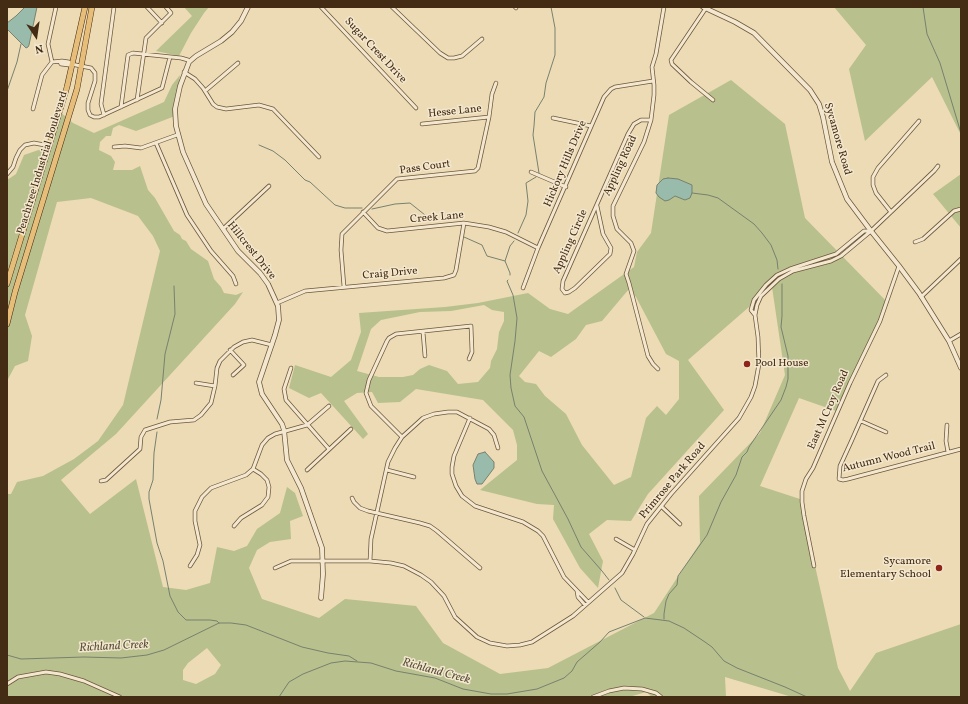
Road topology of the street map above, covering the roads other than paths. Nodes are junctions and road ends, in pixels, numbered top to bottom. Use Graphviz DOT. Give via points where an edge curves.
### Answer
graph roads {
  1 [pos="56,7"];
  2 [pos="85,7"];
  3 [pos="92,7"];
  4 [pos="114,7"];
  5 [pos="147,7"];
  6 [pos="166,7"];
  7 [pos="248,7"];
  8 [pos="321,7"];
  9 [pos="392,7"];
  10 [pos="664,7"];
  11 [pos="705,8"];
  12 [pos="162,22"];
  13 [pos="482,39"];
  14 [pos="143,54"];
  15 [pos="170,57"];
  16 [pos="52,62"];
  17 [pos="189,62"];
  18 [pos="72,64"];
  19 [pos="238,64"];
  20 [pos="81,66"];
  21 [pos="184,72"];
  22 [pos="653,81"];
  23 [pos="496,83"];
  24 [pos="205,91"];
  25 [pos="137,100"];
  26 [pos="713,100"];
  27 [pos="121,107"];
  28 [pos="416,108"];
  29 [pos="33,109"];
  30 [pos="104,115"];
  31 [pos="489,117"];
  32 [pos="553,118"];
  33 [pos="651,120"];
  34 [pos="919,121"];
  35 [pos="422,124"];
  36 [pos="591,126"];
  37 [pos="177,135"];
  38 [pos="156,143"];
  39 [pos="50,146"];
  40 [pos="114,147"];
  41 [pos="319,157"];
  42 [pos="938,166"];
  43 [pos="531,172"];
  44 [pos="7,174"];
  45 [pos="269,186"];
  46 [pos="566,187"];
  47 [pos="597,206"];
  48 [pos="961,209"];
  49 [pos="363,212"];
  50 [pos="891,212"];
  51 [pos="464,223"];
  52 [pos="223,230"];
  53 [pos="871,231"];
  54 [pos="915,242"];
  55 [pos="538,248"];
  56 [pos="961,259"];
  57 [pos="899,266"];
  58 [pos="7,284"];
  59 [pos="236,284"];
  60 [pos="344,287"];
  61 [pos="523,288"];
  62 [pos="921,297"];
  63 [pos="276,303"];
  64 [pos="7,324"];
  65 [pos="423,332"];
  66 [pos="961,334"];
  67 [pos="948,341"];
  68 [pos="272,345"];
  69 [pos="230,350"];
  70 [pos="425,356"];
  71 [pos="469,359"];
  72 [pos="291,368"];
  73 [pos="961,368"];
  74 [pos="658,369"];
  75 [pos="233,375"];
  76 [pos="886,375"];
  77 [pos="196,383"];
  78 [pos="215,386"];
  79 [pos="329,406"];
  80 [pos="470,418"];
  81 [pos="861,421"];
  82 [pos="307,424"];
  83 [pos="947,425"];
  84 [pos="284,430"];
  85 [pos="351,430"];
  86 [pos="886,432"];
  87 [pos="402,437"];
  88 [pos="498,448"];
  89 [pos="329,449"];
  90 [pos="961,449"];
  91 [pos="948,452"];
  92 [pos="253,469"];
  93 [pos="307,470"];
  94 [pos="387,470"];
  95 [pos="414,477"];
  96 [pos="101,481"];
  97 [pos="352,498"];
  98 [pos="662,506"];
  99 [pos="377,513"];
  100 [pos="680,524"];
  101 [pos="234,526"];
  102 [pos="616,539"];
  103 [pos="635,550"];
  104 [pos="370,561"];
  105 [pos="322,562"];
  106 [pos="190,566"];
  107 [pos="814,566"];
  108 [pos="274,568"];
  109 [pos="480,568"];
  110 [pos="577,591"];
  111 [pos="321,598"];
  112 [pos="588,602"];
  113 [pos="585,605"];
  114 [pos="7,684"];
  115 [pos="120,697"];
  116 [pos="593,697"];
  117 [pos="661,697"];
  1 -- 16 [label="street" via="48,44"];
  2 -- 18 [label="main road, Peachtree Industrial Boulevard"];
  3 -- 20 [label="main road, Peachtree Industrial Boulevard"];
  4 -- 30 [label="street" via="101,104"];
  5 -- 12 [label="street"];
  6 -- 12 [label="street" via="171,13"];
  7 -- 17 [label="street, Hillcrest Drive" via="232,32"];
  8 -- 28 [label="street, Sugar Crest Drive"];
  9 -- 13 [label="street" via="448,58 462,56"];
  10 -- 22 [label="street, Appling Road" via="652,67"];
  11 -- 26 [label="street" via="671,60 672,64"];
  11 -- 53 [label="street, Sycamore Road" via="754,33 810,90 819,104 832,162 840,183 847,199"];
  12 -- 14 [label="street" via="146,38"];
  14 -- 15 [label="street"];
  14 -- 25 [label="street"];
  14 -- 27 [label="street" via="128,55"];
  15 -- 17 [label="street"];
  15 -- 25 [label="street" via="162,88"];
  16 -- 18 [label="street"];
  16 -- 29 [label="street" via="42,75"];
  17 -- 21 [label="street, Hillcrest Drive"];
  18 -- 20 [label="street"];
  18 -- 39 [label="main road, Peachtree Industrial Boulevard"];
  19 -- 24 [label="street"];
  20 -- 30 [label="street" via="91,68 95,73 88,103 90,115"];
  20 -- 64 [label="main road, Peachtree Industrial Boulevard" via="76,92"];
  21 -- 24 [label="street" via="195,79"];
  21 -- 37 [label="street, Hillcrest Drive" via="175,109"];
  22 -- 33 [label="street, Appling Road"];
  22 -- 36 [label="street, Hickory Hills Drive" via="611,89 604,97"];
  23 -- 31 [label="street, Pass Court"];
  24 -- 41 [label="street" via="217,107 226,109 259,105 273,109"];
  25 -- 27 [label="street"];
  27 -- 30 [label="street"];
  31 -- 35 [label="street, Hesse Lane"];
  31 -- 49 [label="street, Pass Court" via="480,162 475,171 397,179"];
  32 -- 36 [label="street"];
  33 -- 47 [label="street, Appling Circle" via="641,120 634,124"];
  33 -- 74 [label="street, Appling Road" via="644,142 613,206 613,216 617,229 631,243 634,251 626,274 648,356"];
  34 -- 50 [label="street" via="873,177 876,193"];
  36 -- 46 [label="street, Hickory Hills Drive"];
  37 -- 38 [label="street"];
  37 -- 52 [label="street, Hillcrest Drive" via="206,204"];
  38 -- 40 [label="street" via="141,148"];
  38 -- 59 [label="street" via="187,215 211,251 234,276"];
  39 -- 44 [label="street" via="34,143 25,145"];
  39 -- 58 [label="main road, Peachtree Industrial Boulevard"];
  42 -- 50 [label="street, Primrose Park Road"];
  43 -- 46 [label="street"];
  45 -- 52 [label="street"];
  46 -- 55 [label="street, Hickory Hills Drive"];
  47 -- 47 [label="street, Appling Circle" via="563,281 562,290 565,293 575,288 610,254 611,248 603,234"];
  48 -- 54 [label="street" via="954,211 923,239"];
  49 -- 51 [label="street, Creek Lane" via="378,228 387,231"];
  49 -- 60 [label="street, Pass Court" via="342,234"];
  50 -- 53 [label="street, Primrose Park Road"];
  51 -- 55 [label="street, Creek Lane" via="506,232"];
  51 -- 60 [label="street, Craig Drive" via="454,275"];
  52 -- 63 [label="street, Hillcrest Drive" via="268,284"];
  53 -- 57 [label="street, Sycamore Road"];
  53 -- 98 [label="street, Primrose Park Road" via="841,256 793,271 779,279 761,296 755,315 759,364 751,397 739,418"];
  55 -- 61 [label="street, Hickory Hills Drive"];
  56 -- 62 [label="street"];
  57 -- 62 [label="street, Sycamore Road"];
  57 -- 107 [label="street, East M Croy Road" via="880,321 802,490 804,516"];
  60 -- 63 [label="street, Craig Drive" via="305,291"];
  62 -- 67 [label="street, Sycamore Road"];
  63 -- 68 [label="street, Hillcrest Drive" via="279,320"];
  65 -- 70 [label="street"];
  65 -- 71 [label="street" via="471,326 472,352"];
  65 -- 87 [label="street" via="396,334 389,338 367,389 367,398 371,406"];
  66 -- 67 [label="street"];
  67 -- 73 [label="street, Sycamore Road"];
  68 -- 69 [label="street" via="252,340"];
  68 -- 84 [label="street, Hillcrest Drive" via="259,382 262,394"];
  69 -- 75 [label="street" via="244,365"];
  69 -- 78 [label="street" via="220,360"];
  72 -- 82 [label="street" via="284,389 286,400"];
  76 -- 81 [label="street, Autumn Wood Trail" via="878,381"];
  77 -- 78 [label="street"];
  78 -- 96 [label="street" via="211,403 201,415 194,420 170,422 145,430 140,448 106,480"];
  79 -- 82 [label="street"];
  80 -- 87 [label="street" via="456,412 434,414 423,418"];
  80 -- 88 [label="street" via="489,429"];
  80 -- 110 [label="street" via="453,462 452,474 462,496 475,506 523,522 538,531 564,578"];
  81 -- 86 [label="street"];
  81 -- 91 [label="street, Autumn Wood Trail" via="840,466 839,479 848,479"];
  82 -- 84 [label="street"];
  82 -- 89 [label="street"];
  83 -- 91 [label="street"];
  84 -- 92 [label="street" via="268,438 262,445"];
  84 -- 105 [label="street, Hillcrest Drive" via="287,460 301,488 322,548"];
  85 -- 89 [label="street"];
  87 -- 94 [label="street" via="388,462"];
  89 -- 93 [label="street"];
  90 -- 91 [label="street, Autumn Wood Trail"];
  92 -- 101 [label="street" via="267,480 268,497 262,505 241,518"];
  92 -- 106 [label="street" via="246,475 211,488 202,497 195,511 200,545"];
  94 -- 95 [label="street"];
  94 -- 99 [label="street"];
  97 -- 99 [label="street" via="360,508"];
  98 -- 100 [label="street"];
  98 -- 103 [label="street, Primrose Park Road" via="647,524"];
  99 -- 104 [label="street" via="371,539"];
  99 -- 109 [label="street" via="430,526"];
  102 -- 103 [label="street"];
  103 -- 112 [label="street, Primrose Park Road" via="622,573"];
  104 -- 105 [label="street, Primrose Park Road"];
  104 -- 113 [label="street, Primrose Park Road" via="398,564 421,575 444,596 455,617 465,628 490,643 507,646 532,642 573,616"];
  105 -- 108 [label="street, Primrose Park Road" via="291,561"];
  105 -- 111 [label="street, Hillcrest Drive"];
  110 -- 112 [label="street"];
  110 -- 113 [label="street" via="578,597"];
  112 -- 113 [label="street, Primrose Park Road"];
  114 -- 115 [label="street" via="18,677 46,672 84,681"];
  116 -- 117 [label="street" via="609,690 624,688 642,689"];
}
